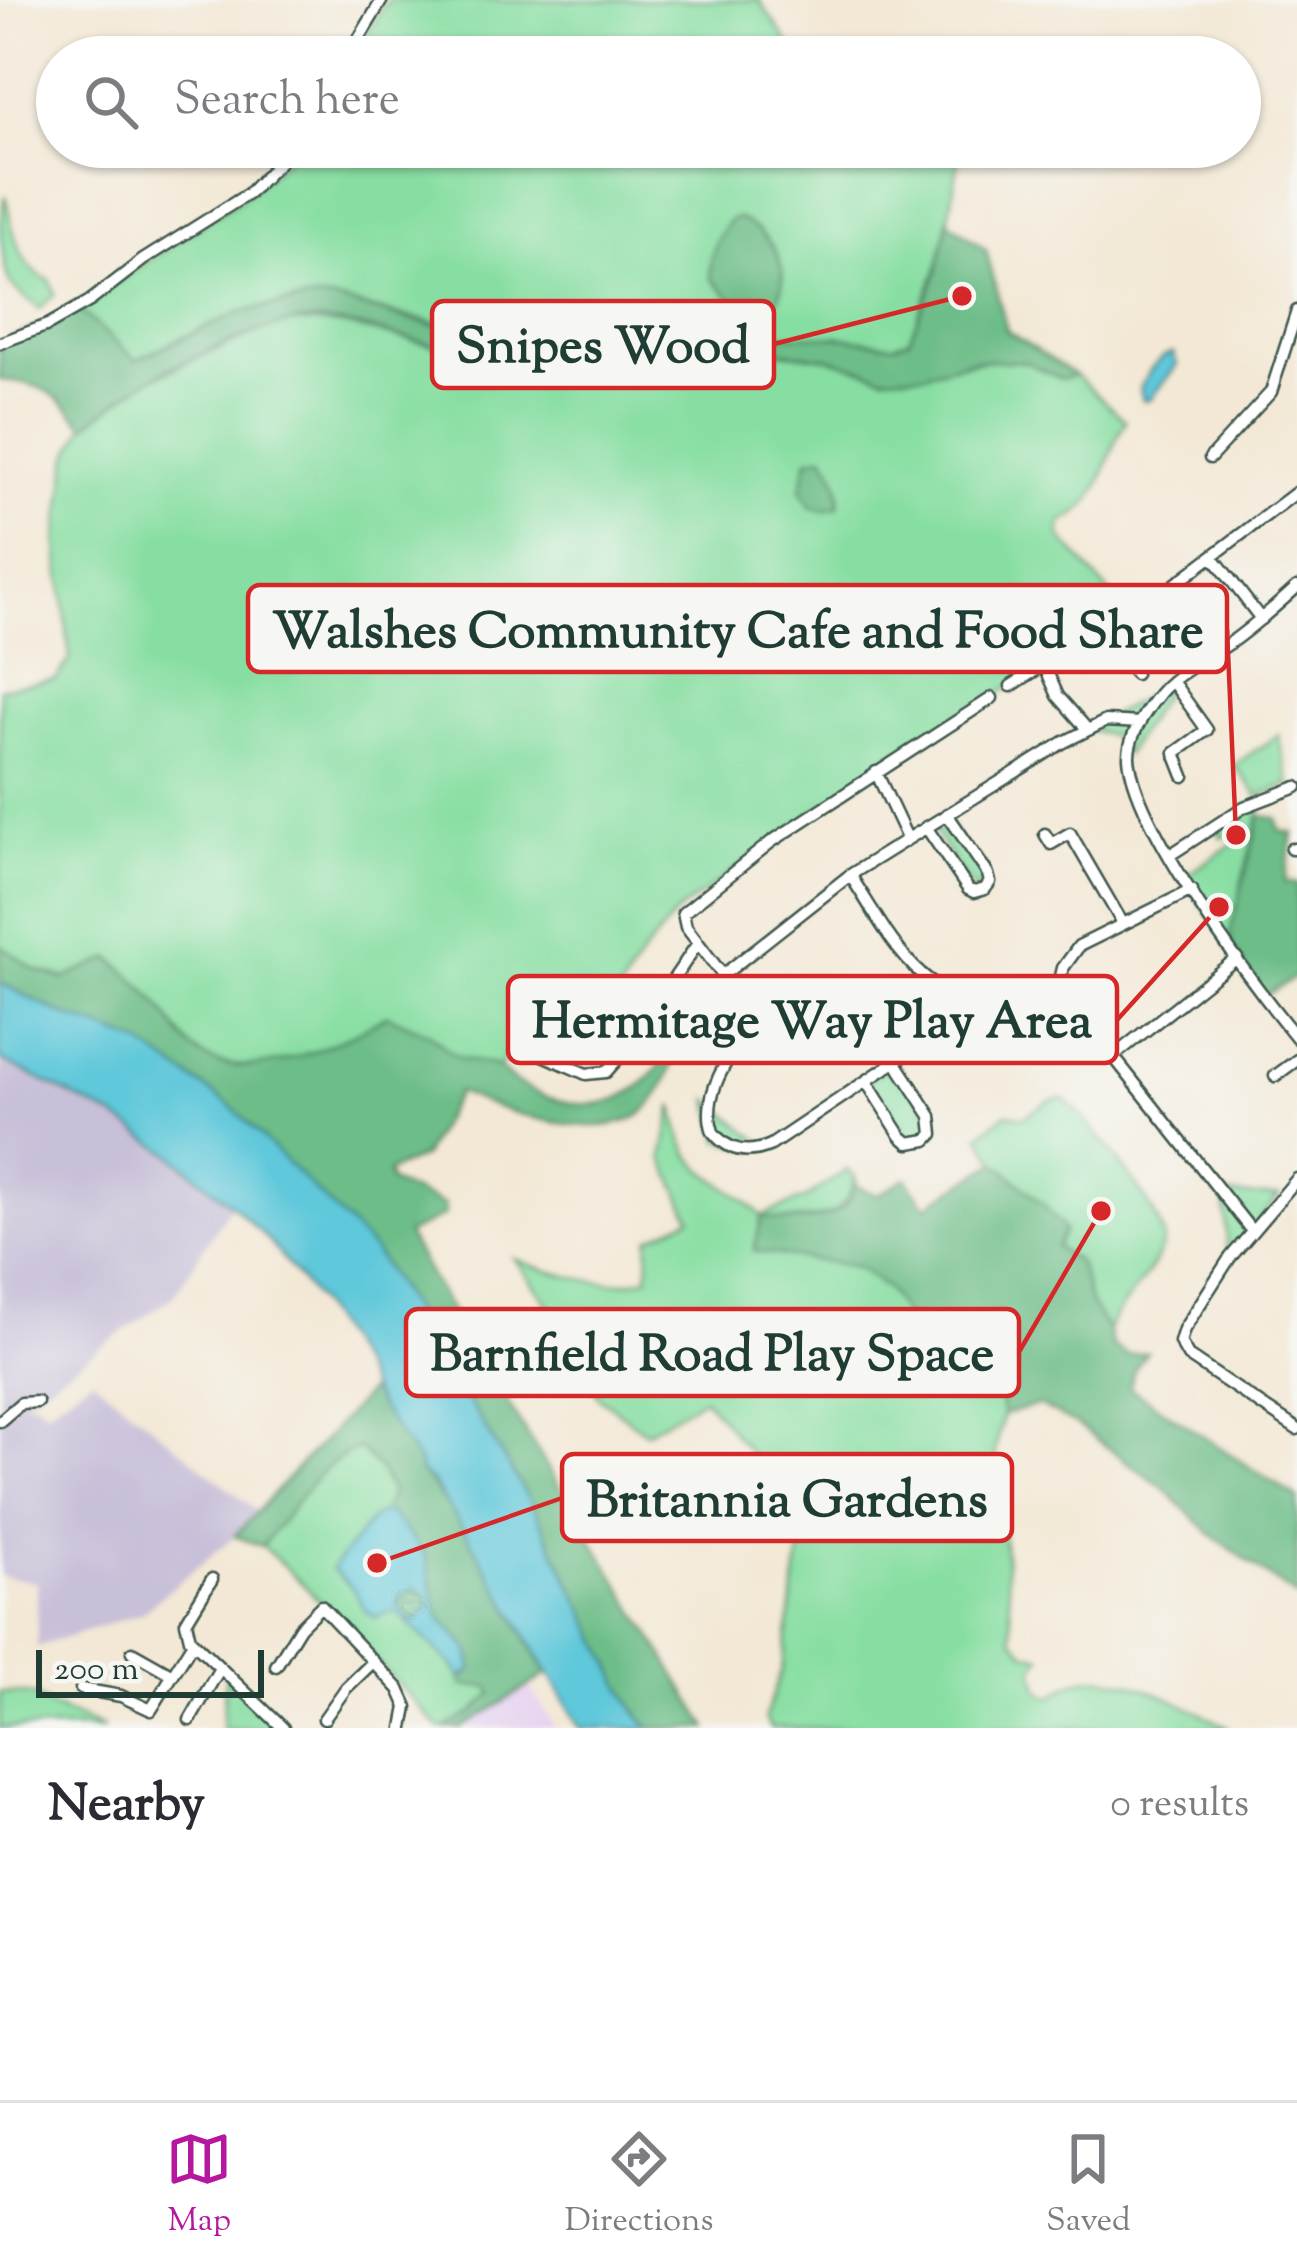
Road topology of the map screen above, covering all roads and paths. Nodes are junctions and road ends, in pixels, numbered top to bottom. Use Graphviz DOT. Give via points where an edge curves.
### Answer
graph roads {
  1 [pos="382,0"];
  2 [pos="361,36"];
  3 [pos="273,168"];
  4 [pos="1297,311"];
  5 [pos="0,343"];
  6 [pos="1210,458"];
  7 [pos="1297,492"];
  8 [pos="1213,557"];
  9 [pos="1294,595"];
  10 [pos="1136,614"];
  11 [pos="1261,619"];
  12 [pos="1043,665"];
  13 [pos="1135,674"];
  14 [pos="1172,681"];
  15 [pos="1011,686"];
  16 [pos="992,698"];
  17 [pos="1141,723"];
  18 [pos="1087,729"];
  19 [pos="876,772"];
  20 [pos="1184,776"];
  21 [pos="1297,787"];
  22 [pos="947,814"];
  23 [pos="926,827"];
  24 [pos="1045,834"];
  25 [pos="907,838"];
  26 [pos="1170,855"];
  27 [pos="850,875"];
  28 [pos="1192,890"];
  29 [pos="1123,924"];
  30 [pos="698,943"];
  31 [pos="1237,958"];
  32 [pos="723,975"];
  33 [pos="953,994"];
  34 [pos="1056,997"];
  35 [pos="857,1019"];
  36 [pos="1297,1038"];
  37 [pos="518,1044"];
  38 [pos="1115,1055"];
  39 [pos="898,1059"];
  40 [pos="1297,1060"];
  41 [pos="1275,1076"];
  42 [pos="866,1081"];
  43 [pos="1297,1178"];
  44 [pos="1251,1230"];
  45 [pos="38,1402"];
  46 [pos="0,1421"];
  47 [pos="1297,1429"];
  48 [pos="212,1580"];
  49 [pos="196,1646"];
  50 [pos="273,1647"];
  51 [pos="132,1652"];
  52 [pos="285,1655"];
  53 [pos="374,1662"];
  54 [pos="276,1666"];
  55 [pos="220,1668"];
  56 [pos="171,1673"];
  57 [pos="81,1689"];
  58 [pos="324,1719"];
  59 [pos="190,1720"];
  60 [pos="283,1728"];
  61 [pos="403,1728"];
  1 -- 2 [label="street"];
  3 -- 5 [label="street" via="248,194 90,301"];
  4 -- 6 [label="street" via="1270,392"];
  7 -- 8 [label="street"];
  8 -- 10 [label="street"];
  8 -- 11 [label="street"];
  9 -- 11 [label="street"];
  11 -- 14 [label="street"];
  12 -- 13 [label="street" via="1097,638 1114,645"];
  12 -- 15 [label="street"];
  12 -- 18 [label="street"];
  14 -- 17 [label="street"];
  14 -- 20 [label="street" via="1207,730 1174,753"];
  16 -- 19 [label="street"];
  17 -- 18 [label="street" via="1112,719"];
  17 -- 26 [label="street" via="1129,753 1132,774"];
  18 -- 22 [label="street"];
  19 -- 25 [label="street"];
  19 -- 30 [label="street" via="688,908 683,919"];
  21 -- 26 [label="street" via="1244,807"];
  22 -- 23 [label="street"];
  22 -- 23 [label="street" via="988,874 985,889 968,889"];
  23 -- 25 [label="street"];
  24 -- 29 [label="street" via="1052,844 1070,833"];
  25 -- 27 [label="street"];
  26 -- 28 [label="street"];
  27 -- 32 [label="street"];
  27 -- 33 [label="street" via="906,961"];
  28 -- 29 [label="street"];
  28 -- 31 [label="street"];
  29 -- 34 [label="street" via="1074,950"];
  30 -- 32 [label="street"];
  30 -- 37 [label="street" via="606,1072 586,1074"];
  31 -- 36 [label="street"];
  31 -- 38 [label="street"];
  32 -- 42 [label="street" via="751,1014 710,1100 713,1132 728,1147 767,1147"];
  33 -- 34 [label="street"];
  33 -- 39 [label="street" via="942,1030"];
  34 -- 38 [label="street" via="1075,1007"];
  35 -- 39 [label="street" via="875,1021"];
  38 -- 44 [label="street"];
  39 -- 42 [label="street"];
  39 -- 42 [label="street" via="931,1116 927,1140 909,1143"];
  40 -- 41 [label="street"];
  43 -- 44 [label="street"];
  44 -- 47 [label="street" via="1180,1346"];
  45 -- 46 [label="street" via="21,1403"];
  48 -- 49 [label="street" via="187,1622"];
  49 -- 55 [label="street"];
  49 -- 56 [label="street"];
  50 -- 52 [label="street"];
  51 -- 56 [label="street"];
  52 -- 53 [label="street" via="321,1606"];
  52 -- 54 [label="street"];
  53 -- 58 [label="street"];
  53 -- 61 [label="street" via="404,1696"];
  55 -- 59 [label="street"];
  55 -- 60 [label="street"];
  56 -- 57 [label="street" via="151,1710"];
}
